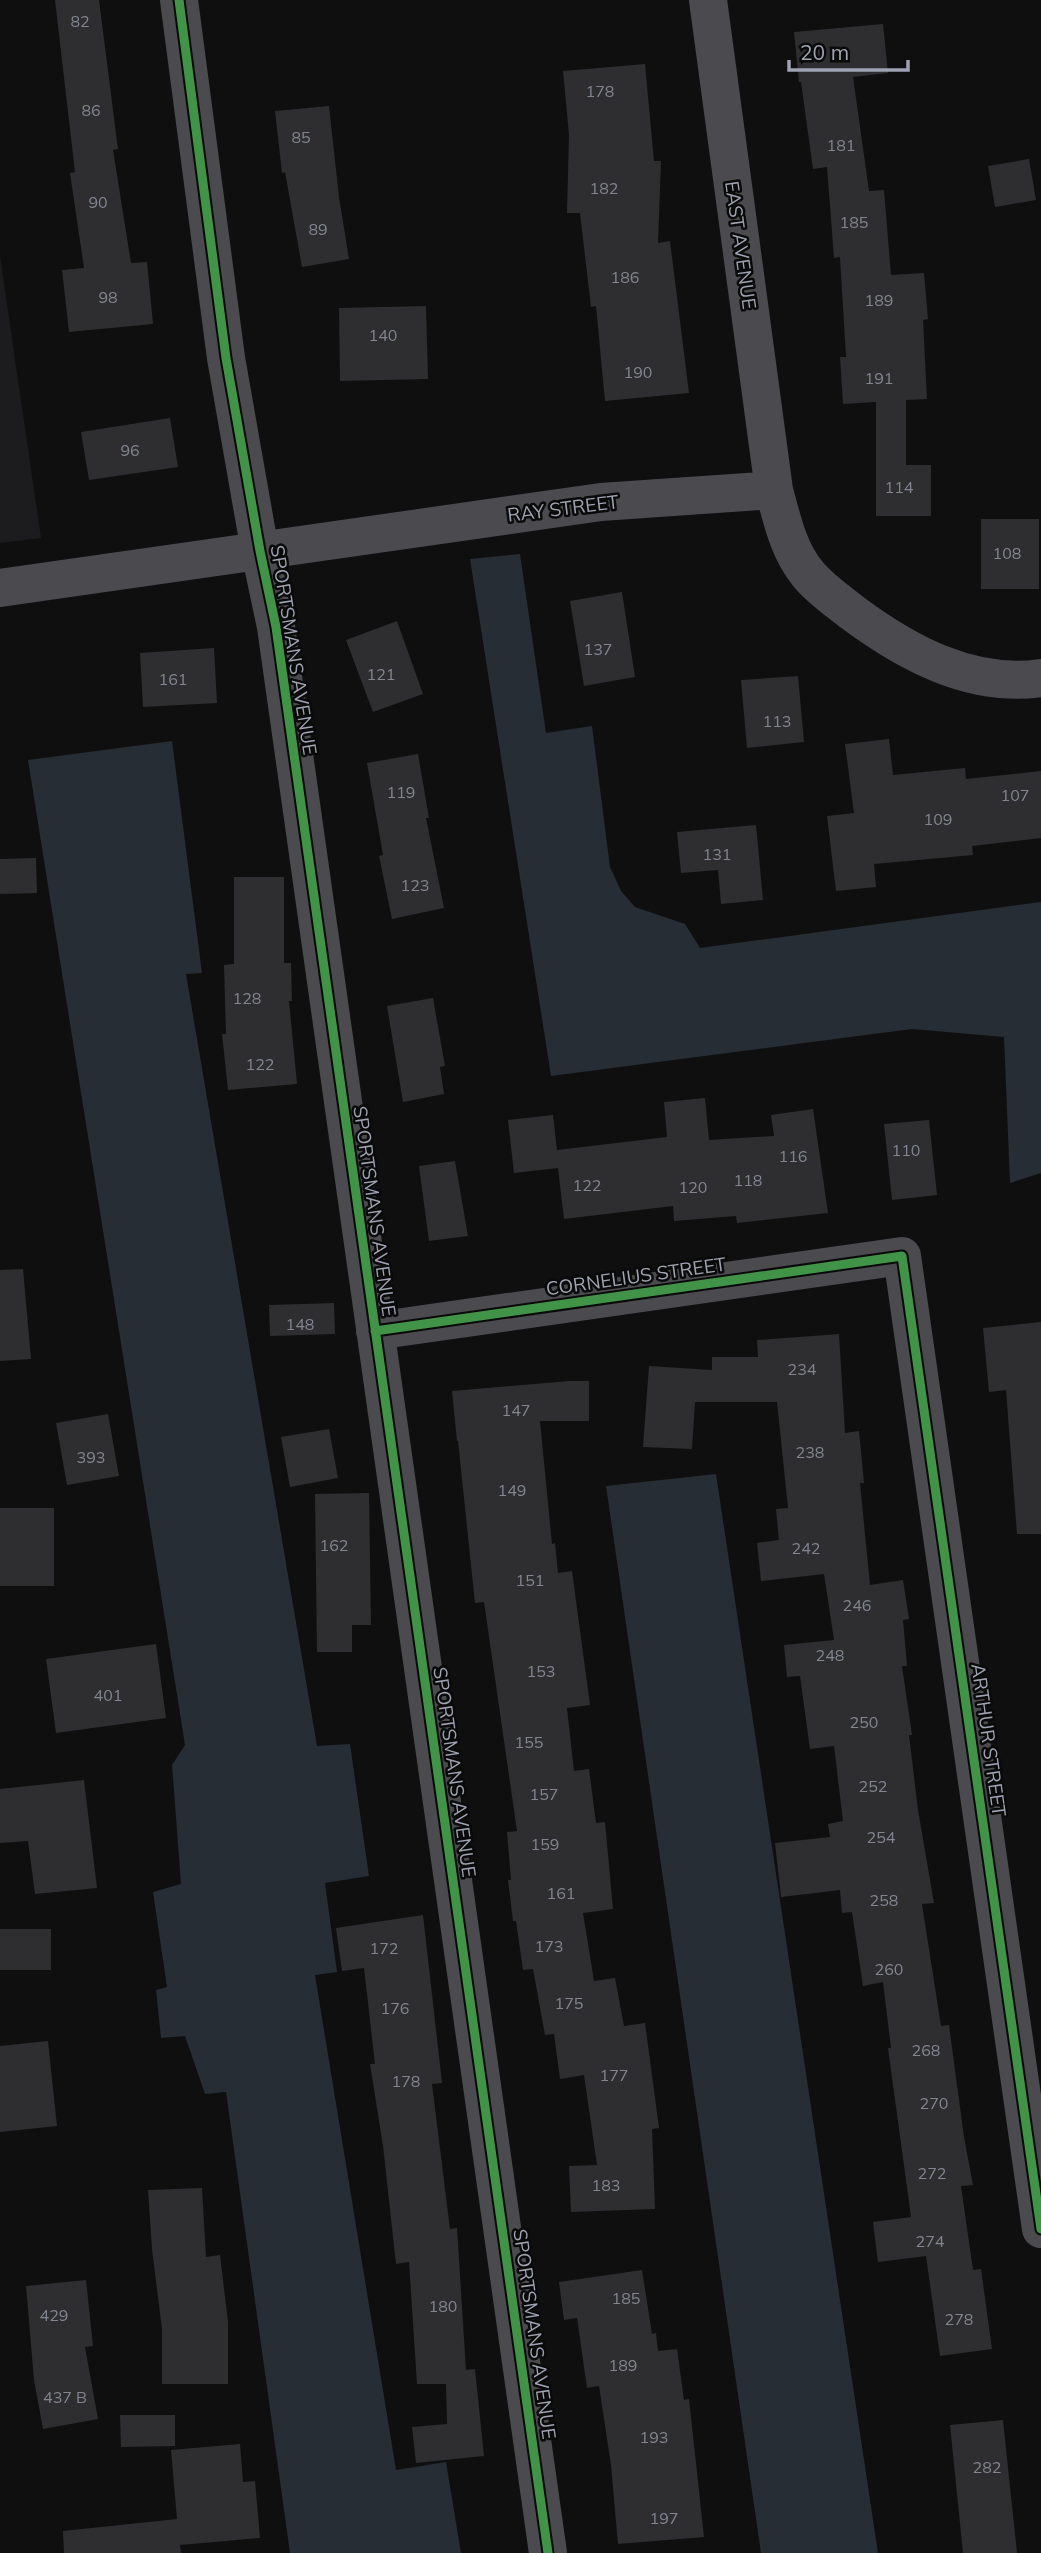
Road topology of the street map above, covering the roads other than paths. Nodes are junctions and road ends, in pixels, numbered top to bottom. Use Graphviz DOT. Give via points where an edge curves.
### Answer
graph roads {
  1 [pos="179,0"];
  2 [pos="708,0"];
  3 [pos="774,490"];
  4 [pos="260,551"];
  5 [pos="0,588"];
  6 [pos="1041,678"];
  7 [pos="902,1256"];
  8 [pos="374,1331"];
  9 [pos="1041,2229"];
  10 [pos="548,2553"];
  1 -- 4 [label="street, SPORTSMANS AVENUE" via="226,358"];
  2 -- 3 [label="street, EAST AVENUE"];
  3 -- 4 [label="street, RAY STREET" via="601,502"];
  3 -- 6 [label="street" via="792,550 808,575 895,643 949,668 1000,680"];
  4 -- 5 [label="street, RAY STREET"];
  4 -- 8 [label="street, SPORTSMANS AVENUE" via="276,627"];
  7 -- 8 [label="street, CORNELIUS STREET"];
  7 -- 9 [label="street, ARTHUR STREET"];
  8 -- 10 [label="street, SPORTSMANS AVENUE"];
}
